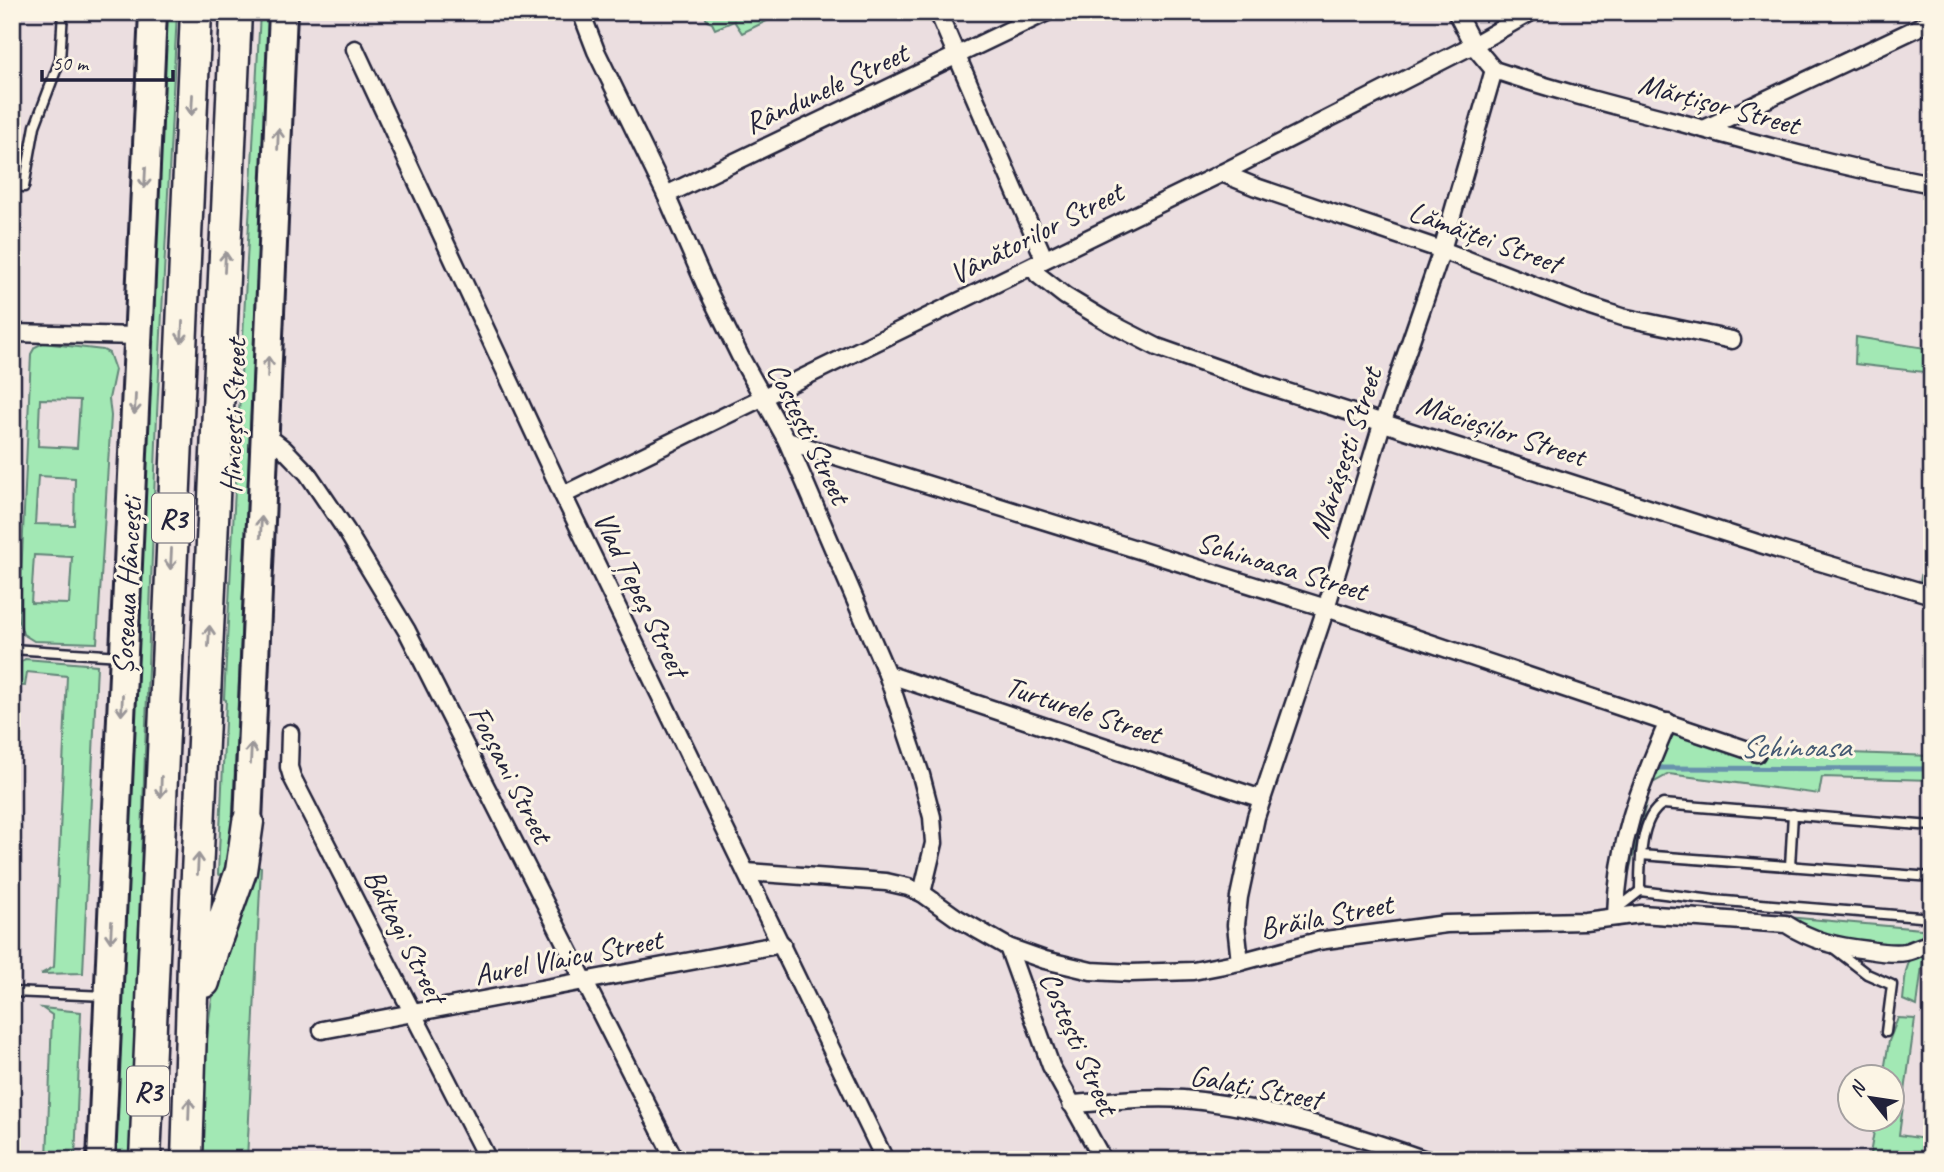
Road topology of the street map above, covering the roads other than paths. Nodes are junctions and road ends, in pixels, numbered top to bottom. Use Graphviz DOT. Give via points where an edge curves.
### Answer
graph roads {
  1 [pos="63,12"];
  2 [pos="153,12"];
  3 [pos="196,12"];
  4 [pos="236,12"];
  5 [pos="283,12"];
  6 [pos="581,12"];
  7 [pos="938,12"];
  8 [pos="1048,12"];
  9 [pos="1456,12"];
  10 [pos="1531,12"];
  11 [pos="1932,21"];
  12 [pos="1473,45"];
  13 [pos="355,48"];
  14 [pos="958,56"];
  15 [pos="1494,70"];
  16 [pos="1704,129"];
  17 [pos="1222,173"];
  18 [pos="1932,184"];
  19 [pos="12,186"];
  20 [pos="666,195"];
  21 [pos="1442,250"];
  22 [pos="1039,262"];
  23 [pos="12,333"];
  24 [pos="138,336"];
  25 [pos="1732,341"];
  26 [pos="763,396"];
  27 [pos="1383,421"];
  28 [pos="266,435"];
  29 [pos="788,441"];
  30 [pos="563,495"];
  31 [pos="1932,595"];
  32 [pos="1326,608"];
  33 [pos="12,649"];
  34 [pos="124,656"];
  35 [pos="887,674"];
  36 [pos="1668,722"];
  37 [pos="290,733"];
  38 [pos="1757,752"];
  39 [pos="1262,799"];
  40 [pos="1793,814"];
  41 [pos="248,822"];
  42 [pos="1932,826"];
  43 [pos="1642,855"];
  44 [pos="1790,866"];
  45 [pos="746,872"];
  46 [pos="1932,877"];
  47 [pos="1640,891"];
  48 [pos="922,893"];
  49 [pos="1616,914"];
  50 [pos="1932,918"];
  51 [pos="1932,943"];
  52 [pos="782,944"];
  53 [pos="1830,945"];
  54 [pos="1008,947"];
  55 [pos="1240,962"];
  56 [pos="585,983"];
  57 [pos="12,992"];
  58 [pos="108,996"];
  59 [pos="414,1014"];
  60 [pos="322,1030"];
  61 [pos="1886,1032"];
  62 [pos="190,1059"];
  63 [pos="1071,1104"];
  64 [pos="101,1160"];
  65 [pos="145,1160"];
  66 [pos="187,1160"];
  67 [pos="488,1160"];
  68 [pos="675,1160"];
  69 [pos="885,1160"];
  70 [pos="1103,1160"];
  71 [pos="1426,1160"];
  1 -- 19 [label="lane" via="60,60 35,126 24,187"];
  2 -- 24 [label="main road, Șoseaua Hâncești / R3, one-way"];
  3 -- 65 [label="highway, Șoseaua Hâncești / R3, one-way"];
  62 -- 4 [label="highway, R3, one-way"];
  28 -- 5 [label="main road, Hîncești Street / R3, one-way"];
  6 -- 20 [label="street, Costești Street"];
  7 -- 14 [label="street"];
  8 -- 14 [label="street, Rândunele Street"];
  9 -- 12 [label="street"];
  10 -- 12 [label="street, Vânătorilor Street"];
  11 -- 16 [label="street"];
  12 -- 15 [label="street"];
  12 -- 17 [label="street, Vânătorilor Street"];
  13 -- 30 [label="street, Vlad Țepeș Street"];
  14 -- 20 [label="street, Rândunele Street"];
  14 -- 22 [label="street"];
  15 -- 16 [label="street, Mărțișor Street"];
  15 -- 21 [label="street, Mărășești Street"];
  16 -- 18 [label="street, Mărțișor Street"];
  17 -- 21 [label="street, Lămăiței Street"];
  17 -- 22 [label="street, Vânătorilor Street"];
  20 -- 26 [label="street, Costești Street" via="707,289"];
  21 -- 25 [label="street, Lămăiței Street" via="1622,317"];
  21 -- 27 [label="street, Mărășești Street"];
  22 -- 26 [label="street, Vânătorilor Street"];
  22 -- 27 [label="street, Măcieșilor Street" via="1038,275 1065,296 1157,347"];
  23 -- 24 [label="street"];
  24 -- 34 [label="main road, Șoseaua Hâncești / R3, one-way"];
  26 -- 29 [label="street, Costești Street"];
  26 -- 30 [label="street, Vânătorilor Street"];
  27 -- 31 [label="street, Măcieșilor Street"];
  27 -- 32 [label="street, Mărășești Street"];
  41 -- 28 [label="main road, Hîncești Street / R3, one-way"];
  28 -- 56 [label="street, Focșani Street" via="307,474 407,631"];
  29 -- 32 [label="street, Schinoasa Street"];
  29 -- 35 [label="street, Costești Street"];
  30 -- 45 [label="street, Vlad Țepeș Street"];
  32 -- 36 [label="street, Schinoasa Street"];
  32 -- 39 [label="street, Mărășești Street"];
  33 -- 34 [label="lane"];
  34 -- 58 [label="main road, Șoseaua Hâncești / R3, one-way"];
  35 -- 39 [label="street, Turturele Street"];
  35 -- 48 [label="street, Costești Street" via="932,817 934,843"];
  36 -- 38 [label="street, Schinoasa Street"];
  36 -- 49 [label="street" via="1625,836"];
  37 -- 59 [label="street, Băltagi Street" via="292,777"];
  39 -- 55 [label="street, Mărășești Street" via="1239,897"];
  40 -- 42 [label="lane"];
  40 -- 43 [label="lane" via="1663,804 1651,815"];
  40 -- 44 [label="lane"];
  41 -- 62 [label="highway, R3" via="241,871 200,997"];
  43 -- 44 [label="lane"];
  43 -- 47 [label="lane"];
  44 -- 46 [label="lane"];
  45 -- 48 [label="street, Brăila Street" via="886,882"];
  45 -- 52 [label="street, Vlad Țepeș Street"];
  47 -- 49 [label="lane"];
  47 -- 50 [label="lane"];
  48 -- 54 [label="street, Brăila Street"];
  49 -- 53 [label="street, Brăila Street" via="1786,924"];
  49 -- 55 [label="street, Brăila Street" via="1585,921 1446,923 1318,941"];
  51 -- 53 [label="street, Brăila Street" via="1889,953"];
  52 -- 56 [label="street, Aurel Vlaicu Street"];
  52 -- 69 [label="street, Vlad Țepeș Street"];
  53 -- 61 [label="lane" via="1867,974 1892,985"];
  54 -- 55 [label="street, Brăila Street" via="1091,971 1193,971"];
  54 -- 63 [label="street, Costești Street" via="1051,1066"];
  56 -- 59 [label="street, Aurel Vlaicu Street"];
  56 -- 68 [label="street, Focșani Street"];
  57 -- 58 [label="lane"];
  58 -- 64 [label="main road, Șoseaua Hâncești / R3"];
  59 -- 60 [label="street, Aurel Vlaicu Street"];
  59 -- 67 [label="street, Băltagi Street"];
  66 -- 62 [label="highway, R3, one-way"];
  63 -- 70 [label="street, Costești Street"];
  63 -- 71 [label="street, Galați Street" via="1182,1099 1221,1105 1339,1131"];
}
